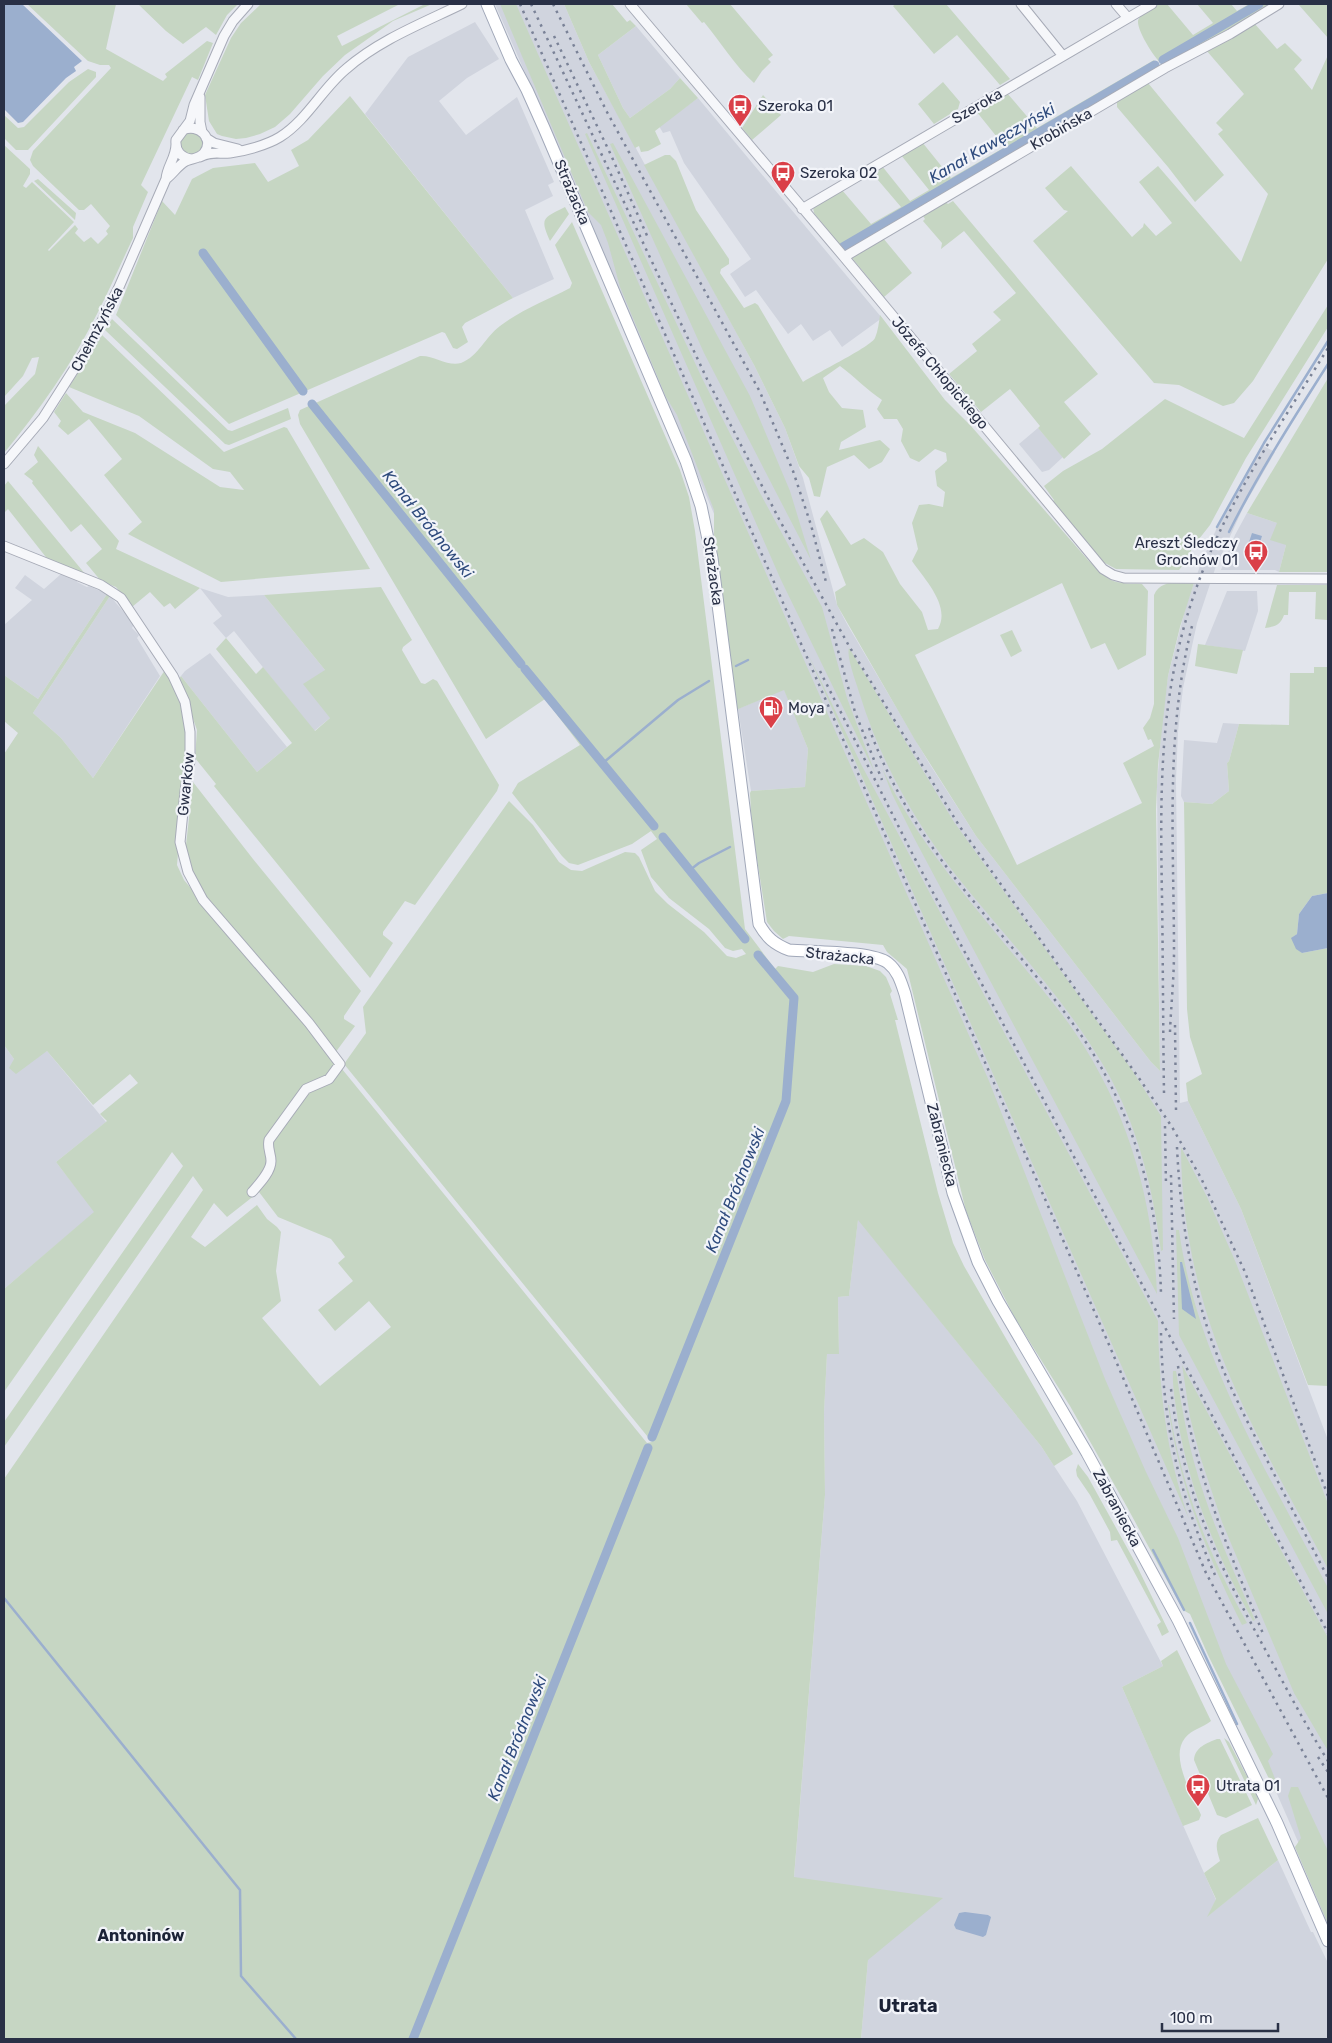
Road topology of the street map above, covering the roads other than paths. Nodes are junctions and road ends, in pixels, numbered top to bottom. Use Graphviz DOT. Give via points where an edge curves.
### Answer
graph roads {
  1 [pos="248,4"];
  2 [pos="487,4"];
  3 [pos="630,4"];
  4 [pos="1021,4"];
  5 [pos="1116,4"];
  6 [pos="1152,4"];
  7 [pos="1279,4"];
  8 [pos="457,6"];
  9 [pos="1128,18"];
  10 [pos="1063,56"];
  11 [pos="200,94"];
  12 [pos="183,130"];
  13 [pos="204,134"];
  14 [pos="176,144"];
  15 [pos="240,150"];
  16 [pos="196,158"];
  17 [pos="166,179"];
  18 [pos="802,208"];
  19 [pos="844,257"];
  20 [pos="4,464"];
  21 [pos="4,546"];
  22 [pos="1328,578"];
  23 [pos="923,1069"];
  24 [pos="252,1192"];
  25 [pos="1328,1941"];
  1 -- 11 [label="street" via="224,36"];
  2 -- 23 [label="main road, Strażacka" via="570,187 697,493 712,558 759,924 766,938 789,950 873,956 888,963 901,981"];
  3 -- 18 [label="street, Józefa Chłopickiego"];
  4 -- 10 [label="street"];
  5 -- 9 [label="street"];
  6 -- 9 [label="street, Szeroka"];
  7 -- 19 [label="street, Krobińska"];
  8 -- 15 [label="street, Chełmżyńska" via="374,48 331,83 295,125 262,145"];
  9 -- 10 [label="street, Szeroka"];
  10 -- 18 [label="street, Szeroka"];
  11 -- 12 [label="street"];
  11 -- 13 [label="street" via="200,122"];
  12 -- 13 [label="street" via="192,127"];
  12 -- 14 [label="street" via="177,136"];
  13 -- 15 [label="street, Chełmżyńska" via="214,143"];
  13 -- 16 [label="street" via="207,148"];
  14 -- 16 [label="street" via="181,155"];
  14 -- 17 [label="street, Chełmżyńska"];
  15 -- 16 [label="street, Chełmżyńska" via="210,152"];
  16 -- 17 [label="street, Chełmżyńska" via="184,162"];
  17 -- 20 [label="street, Chełmżyńska" via="92,341 43,418"];
  18 -- 19 [label="street, Józefa Chłopickiego"];
  19 -- 22 [label="street, Józefa Chłopickiego" via="1103,569 1117,577 1151,579"];
  21 -- 24 [label="street, Gwarków" via="101,585 121,598 168,668 183,696 189,718 190,761 180,842 188,872 203,900 340,1064 329,1079 306,1089 269,1140 270,1166 262,1182"];
  23 -- 25 [label="main road, Zabraniecka" via="953,1193 978,1262 1178,1620 1273,1815"];
}
